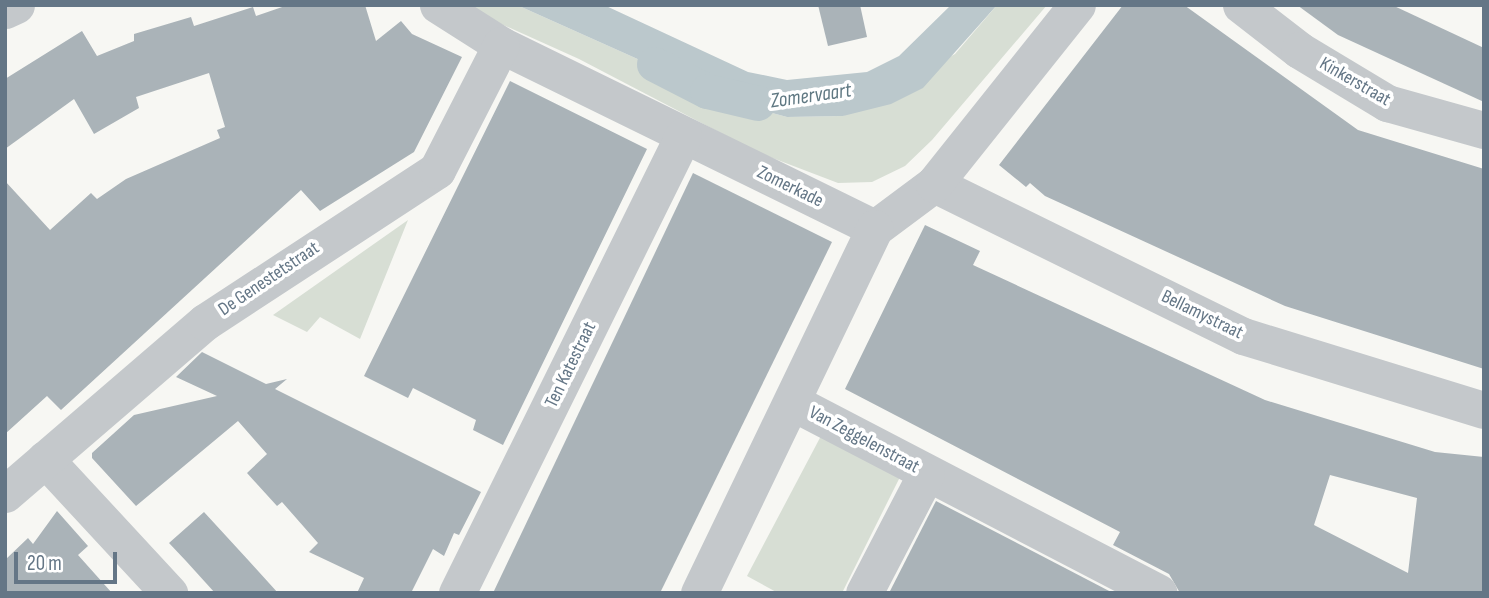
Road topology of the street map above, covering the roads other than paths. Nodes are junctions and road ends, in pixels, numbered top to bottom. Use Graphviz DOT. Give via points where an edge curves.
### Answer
graph roads {
  1 [pos="16,5"];
  2 [pos="438,5"];
  3 [pos="1077,5"];
  4 [pos="1241,5"];
  5 [pos="5,10"];
  6 [pos="501,45"];
  7 [pos="1484,130"];
  8 [pos="683,136"];
  9 [pos="934,184"];
  10 [pos="875,228"];
  11 [pos="794,403"];
  12 [pos="1484,410"];
  13 [pos="45,459"];
  14 [pos="926,474"];
  15 [pos="5,494"];
  16 [pos="169,593"];
  17 [pos="457,593"];
  18 [pos="700,593"];
  19 [pos="864,593"];
  20 [pos="1159,593"];
  1 -- 5 [label="street"];
  2 -- 6 [label="street, Zomerkade"];
  3 -- 9 [label="street"];
  4 -- 7 [label="street, Kinkerstraat" via="1299,50 1387,103"];
  6 -- 8 [label="street, Zomerkade"];
  6 -- 13 [label="street, De Genestetstraat" via="437,170 205,322"];
  8 -- 10 [label="street, Zomerkade"];
  8 -- 17 [label="street, Ten Katestraat"];
  9 -- 10 [label="street"];
  9 -- 12 [label="street, Bellamystraat" via="1244,336"];
  10 -- 11 [label="street, Van Zeggelenstraat"];
  11 -- 14 [label="street, Van Zeggelenstraat"];
  11 -- 18 [label="street, Van Zeggelenstraat"];
  13 -- 15 [label="street, De Genestetstraat"];
  13 -- 16 [label="street"];
  14 -- 19 [label="street, Van Zeggelenstraat"];
  14 -- 20 [label="street"];
}
